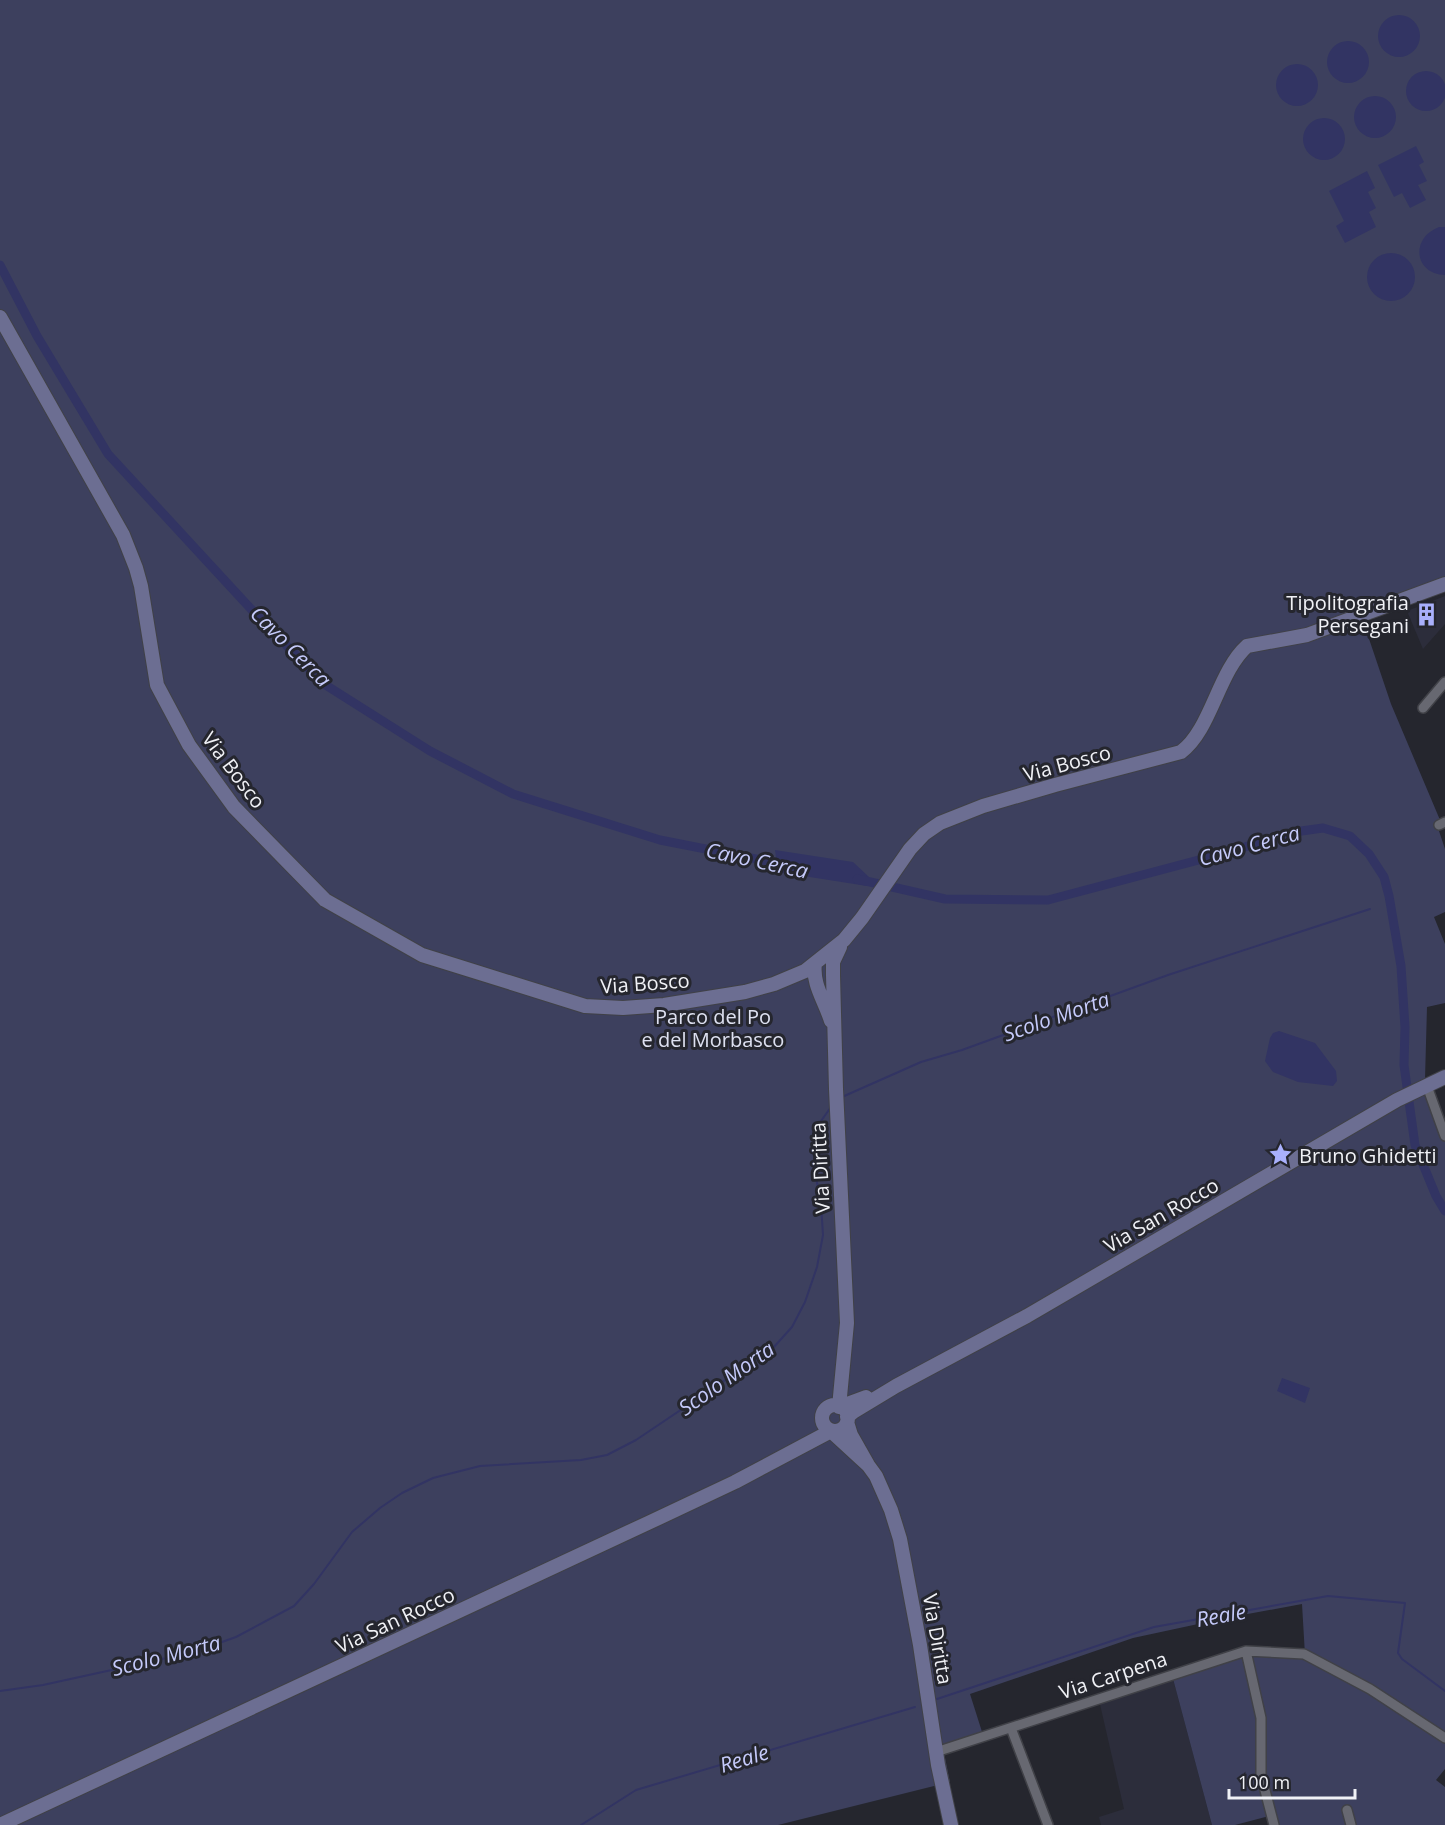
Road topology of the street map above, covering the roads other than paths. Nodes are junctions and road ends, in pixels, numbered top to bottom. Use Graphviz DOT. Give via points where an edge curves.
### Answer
graph roads {
  1 [pos="0,317"];
  2 [pos="1445,584"];
  3 [pos="1445,682"];
  4 [pos="1423,708"];
  5 [pos="844,940"];
  6 [pos="815,963"];
  7 [pos="833,975"];
  8 [pos="786,979"];
  9 [pos="819,993"];
  10 [pos="834,1030"];
  11 [pos="1445,1077"];
  12 [pos="1424,1087"];
  13 [pos="1445,1136"];
  14 [pos="846,1340"];
  15 [pos="843,1379"];
  16 [pos="896,1386"];
  17 [pos="871,1395"];
  18 [pos="840,1414"];
  19 [pos="827,1427"];
  20 [pos="868,1465"];
  21 [pos="1246,1651"];
  22 [pos="1011,1728"];
  23 [pos="1445,1738"];
  24 [pos="936,1752"];
  25 [pos="1347,1810"];
  26 [pos="0,1825"];
  27 [pos="951,1825"];
  28 [pos="1048,1825"];
  29 [pos="1274,1825"];
  30 [pos="1351,1825"];
  1 -- 8 [label="street, Via Bosco" via="123,535 141,586 158,685 189,745 234,807 325,900 422,956 585,1006 664,1005 745,992"];
  2 -- 5 [label="street, Via Bosco" via="1307,635 1247,646 1238,655 1192,742 1181,752 982,806 940,823 910,849"];
  3 -- 4 [label="street"];
  5 -- 6 [label="street, Via Bosco"];
  5 -- 7 [label="street, Via Diritta" via="835,955"];
  6 -- 7 [label="street"];
  6 -- 8 [label="street, Via Bosco"];
  6 -- 9 [label="street, Via Diritta"];
  7 -- 10 [label="street, Via Diritta"];
  8 -- 9 [label="street" via="812,986"];
  9 -- 10 [label="street, Via Diritta"];
  10 -- 14 [label="street, Via Diritta"];
  11 -- 12 [label="street, Via San Rocco"];
  12 -- 13 [label="street"];
  12 -- 16 [label="street, Via San Rocco" via="1027,1316"];
  14 -- 15 [label="street, Via Diritta"];
  14 -- 18 [label="street, Via Diritta"];
  15 -- 17 [label="street" via="853,1390"];
  15 -- 18 [label="street, Via Diritta"];
  16 -- 17 [label="street, Via San Rocco"];
  16 -- 18 [label="street, Via San Rocco" via="853,1412"];
  17 -- 18 [label="street, Via San Rocco"];
  18 -- 19 [label="street" via="823,1415"];
  18 -- 19 [label="street, Via San Rocco" via="845,1426 839,1431"];
  18 -- 20 [label="street, Via Diritta"];
  19 -- 20 [label="street, Via Diritta"];
  19 -- 26 [label="street, Via San Rocco" via="803,1445 735,1482"];
  20 -- 24 [label="street, Via Diritta" via="891,1510 900,1539"];
  21 -- 22 [label="street, Via Carpena"];
  21 -- 23 [label="street, Via Carpena" via="1304,1654 1370,1689"];
  21 -- 29 [label="street" via="1261,1718 1261,1776"];
  22 -- 24 [label="street, Via Carpena"];
  22 -- 28 [label="street"];
  24 -- 27 [label="street, Via Diritta"];
  25 -- 30 [label="street"];
}
